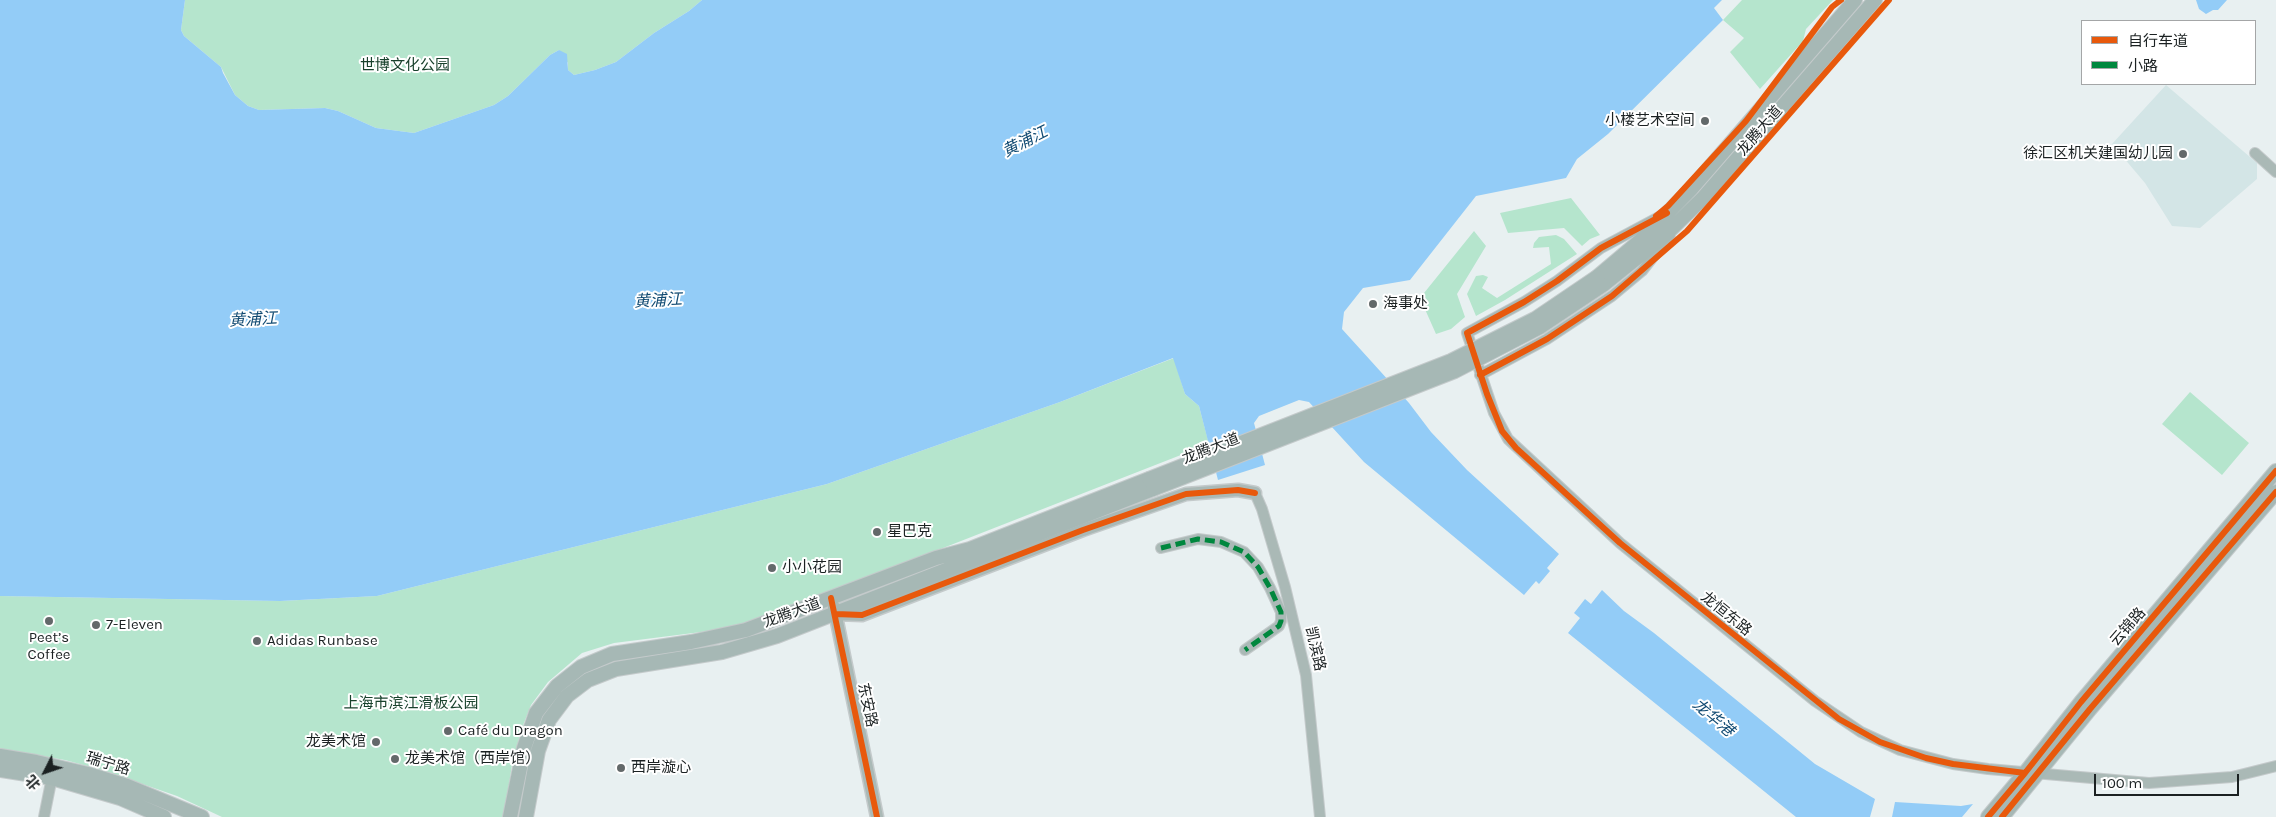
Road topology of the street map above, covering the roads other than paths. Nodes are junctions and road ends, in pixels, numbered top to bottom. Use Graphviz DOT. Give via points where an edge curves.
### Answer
graph roads {
  1 [pos="1855,0"];
  2 [pos="1875,0"];
  3 [pos="2255,153"];
  4 [pos="2276,172"];
  5 [pos="1667,213"];
  6 [pos="1677,224"];
  7 [pos="1600,281"];
  8 [pos="1480,375"];
  9 [pos="2276,471"];
  10 [pos="2276,492"];
  11 [pos="1255,493"];
  12 [pos="1004,541"];
  13 [pos="1161,548"];
  14 [pos="831,598"];
  15 [pos="836,614"];
  16 [pos="1245,650"];
  17 [pos="0,756"];
  18 [pos="2276,766"];
  19 [pos="0,770"];
  20 [pos="53,772"];
  21 [pos="2032,774"];
  22 [pos="44,817"];
  23 [pos="164,817"];
  24 [pos="202,817"];
  25 [pos="510,817"];
  26 [pos="526,817"];
  27 [pos="878,817"];
  28 [pos="1320,817"];
  29 [pos="1988,817"];
  30 [pos="2002,817"];
  1 -- 5 [label="main road, 龙腾大道"];
  2 -- 6 [label="main road, 龙腾大道" via="1728,171"];
  3 -- 4 [label="street"];
  5 -- 7 [label="main road, 龙腾大道"];
  5 -- 8 [label="street, 龙恒东路" via="1601,248 1557,281 1466,334"];
  6 -- 7 [label="main road, 龙腾大道"];
  6 -- 8 [label="street" via="1642,270 1612,296 1547,339"];
  7 -- 12 [label="main road, 龙腾大道, bridge" via="1540,327 1456,370"];
  8 -- 21 [label="street, 龙恒东路" via="1498,422 1516,448 1646,565 1839,719 1880,742 1926,758"];
  9 -- 21 [label="main road, 云锦路" via="2081,702"];
  10 -- 21 [label="main road, 云锦路"];
  11 -- 15 [label="street" via="1238,490 1186,494 862,615"];
  11 -- 28 [label="street, 凯滨路" via="1285,587 1306,675"];
  12 -- 14 [label="main road, 龙腾大道" via="936,558"];
  12 -- 15 [label="main road, 龙腾大道"];
  13 -- 16 [label="street" via="1198,539 1221,542 1244,552 1258,567 1281,612 1281,621 1279,626"];
  14 -- 15 [label="street, 东安路"];
  14 -- 25 [label="main road, 龙腾大道" via="746,630 710,639 612,654 574,671 556,686 536,713 524,748"];
  15 -- 26 [label="main road, 龙腾大道" via="750,645 694,658 616,669 588,680 567,696 549,720 538,751"];
  15 -- 27 [label="street, 东安路"];
  17 -- 20 [label="main road, 瑞宁路"];
  18 -- 21 [label="street, 龙恒东路" via="2232,777 2149,783"];
  19 -- 20 [label="main road, 瑞宁路"];
  20 -- 22 [label="street"];
  20 -- 23 [label="main road, 瑞宁路"];
  20 -- 24 [label="main road, 瑞宁路" via="88,774 127,786"];
  21 -- 29 [label="main road, 云锦路"];
  21 -- 30 [label="main road, 云锦路"];
}
